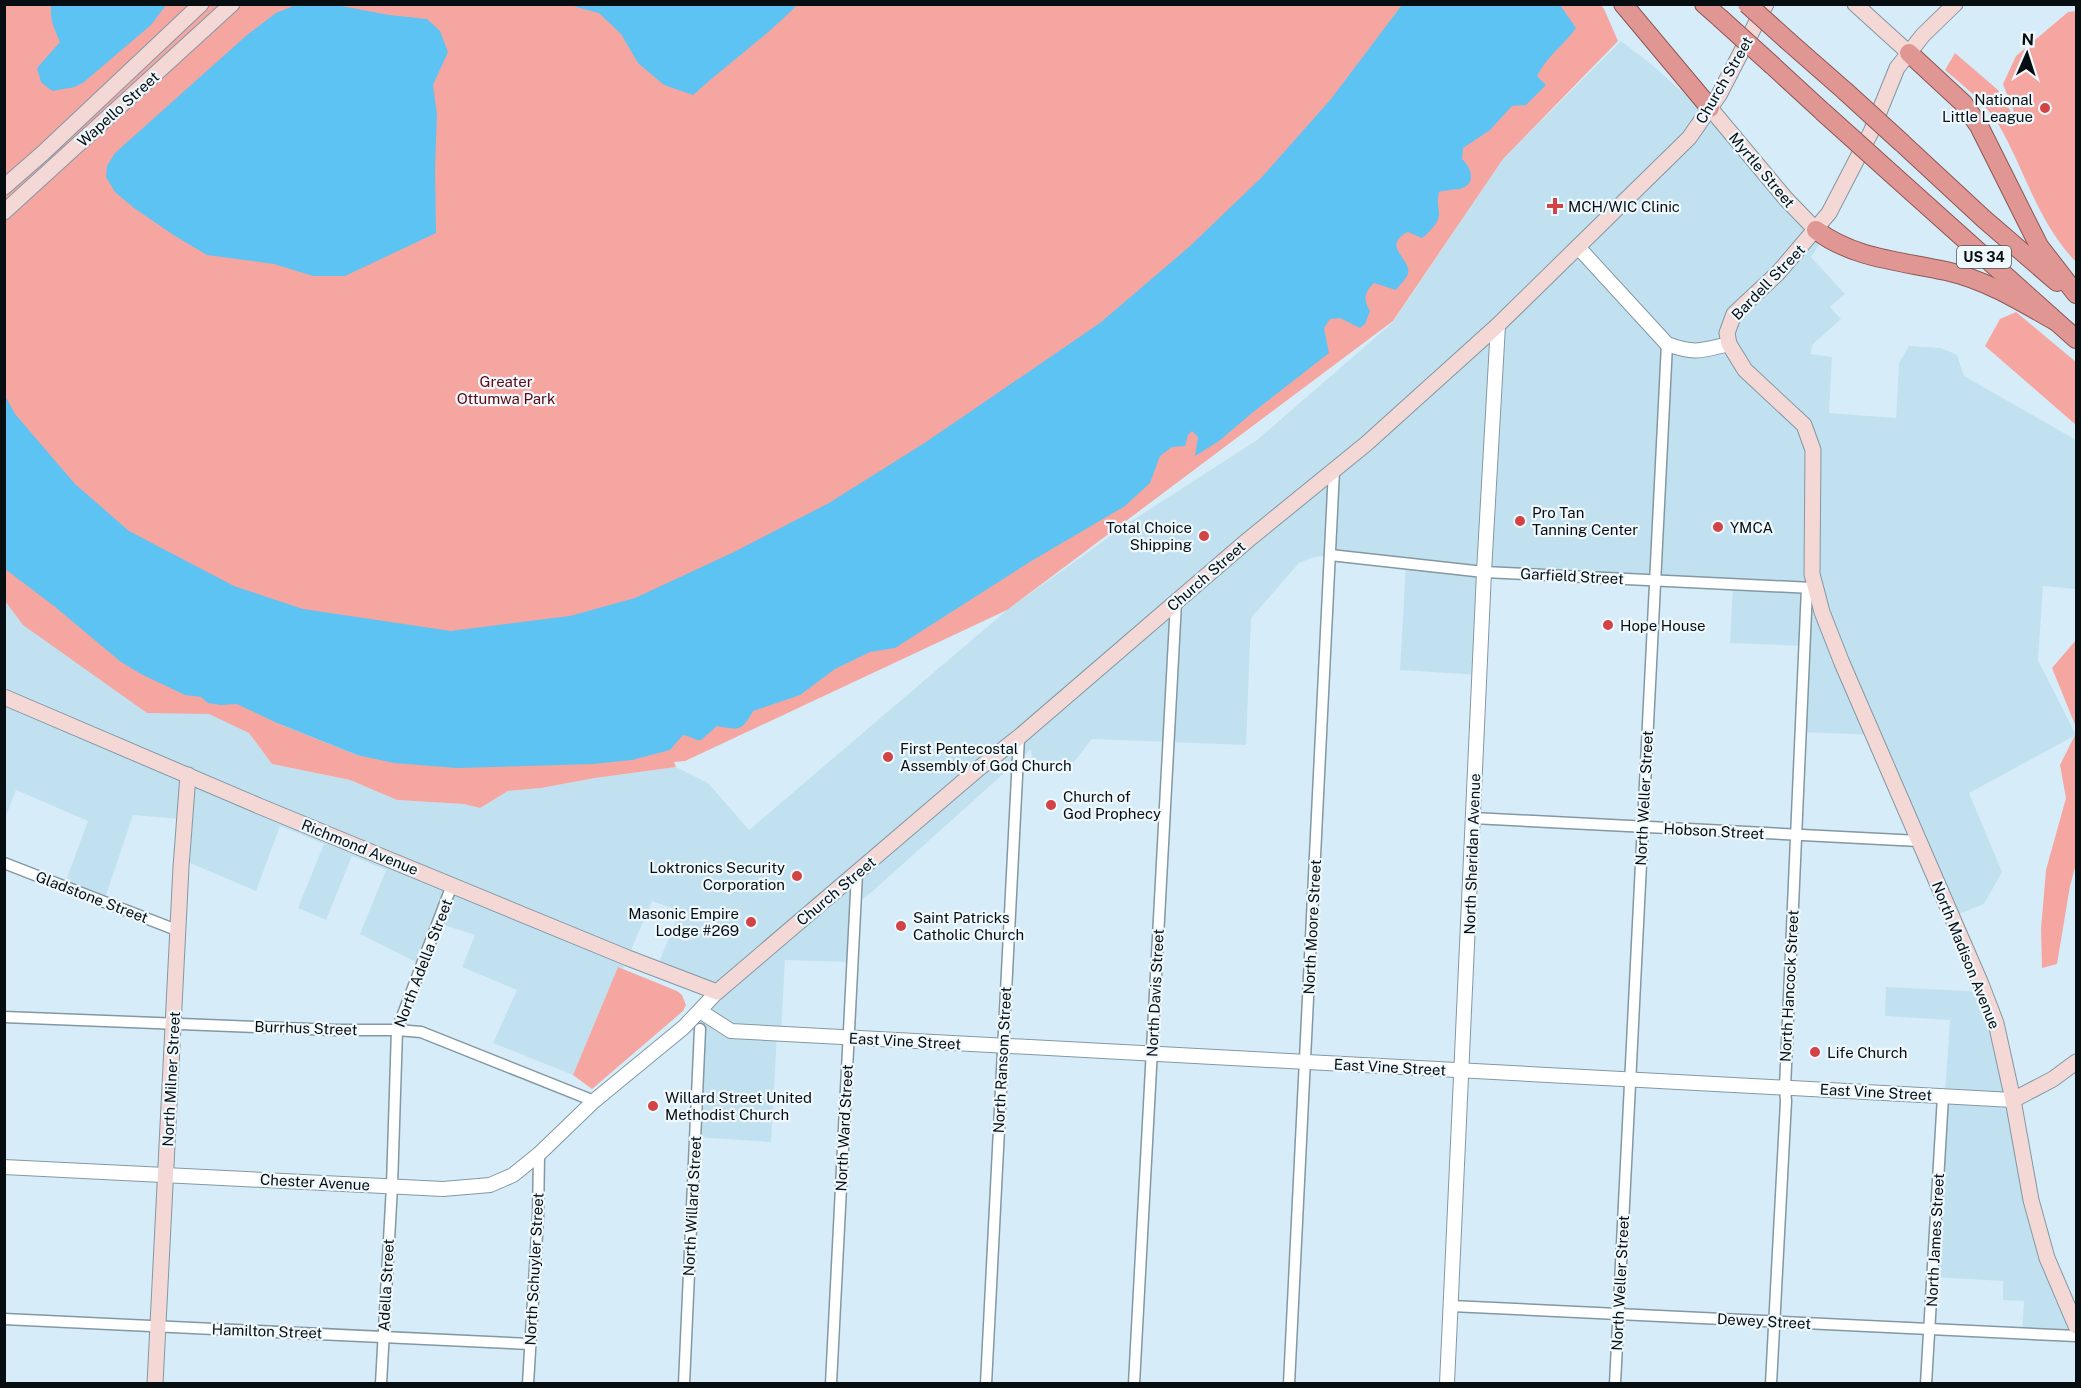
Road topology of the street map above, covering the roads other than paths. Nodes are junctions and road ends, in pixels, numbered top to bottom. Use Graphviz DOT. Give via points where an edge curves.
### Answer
graph roads {
  1 [pos="201,4"];
  2 [pos="232,4"];
  3 [pos="1623,4"];
  4 [pos="1704,4"];
  5 [pos="1747,4"];
  6 [pos="1766,4"];
  7 [pos="1855,4"];
  8 [pos="1955,4"];
  9 [pos="1909,53"];
  10 [pos="1710,108"];
  11 [pos="4,187"];
  12 [pos="4,212"];
  13 [pos="1816,230"];
  14 [pos="1578,247"];
  15 [pos="2076,294"];
  16 [pos="2076,299"];
  17 [pos="2055,321"];
  18 [pos="1498,325"];
  19 [pos="2076,339"];
  20 [pos="1667,344"];
  21 [pos="1729,344"];
  22 [pos="1334,470"];
  23 [pos="1330,555"];
  24 [pos="1484,572"];
  25 [pos="1655,580"];
  26 [pos="1811,588"];
  27 [pos="1176,602"];
  28 [pos="1842,663"];
  29 [pos="4,698"];
  30 [pos="1019,737"];
  31 [pos="189,775"];
  32 [pos="1473,818"];
  33 [pos="1643,827"];
  34 [pos="1796,835"];
  35 [pos="1919,841"];
  36 [pos="4,863"];
  37 [pos="857,873"];
  38 [pos="452,885"];
  39 [pos="179,931"];
  40 [pos="717,992"];
  41 [pos="700,1011"];
  42 [pos="4,1017"];
  43 [pos="174,1024"];
  44 [pos="700,1029"];
  45 [pos="397,1030"];
  46 [pos="849,1038"];
  47 [pos="1003,1046"];
  48 [pos="1151,1054"];
  49 [pos="1305,1062"];
  50 [pos="2076,1062"];
  51 [pos="1463,1071"];
  52 [pos="1630,1079"];
  53 [pos="1785,1088"];
  54 [pos="1943,1096"];
  55 [pos="2013,1100"];
  56 [pos="594,1101"];
  57 [pos="539,1154"];
  58 [pos="4,1167"];
  59 [pos="165,1175"];
  60 [pos="392,1186"];
  61 [pos="1451,1306"];
  62 [pos="1618,1314"];
  63 [pos="4,1319"];
  64 [pos="1774,1321"];
  65 [pos="159,1326"];
  66 [pos="2076,1326"];
  67 [pos="1929,1329"];
  68 [pos="384,1336"];
  69 [pos="2076,1336"];
  70 [pos="530,1344"];
  71 [pos="155,1383"];
  72 [pos="381,1383"];
  73 [pos="528,1383"];
  74 [pos="684,1383"];
  75 [pos="831,1383"];
  76 [pos="986,1383"];
  77 [pos="1134,1383"];
  78 [pos="1289,1383"];
  79 [pos="1447,1383"];
  80 [pos="1615,1383"];
  81 [pos="1771,1383"];
  82 [pos="1926,1383"];
  1 -- 11 [label="main road, Wapello Street"];
  2 -- 12 [label="main road, Wapello Street"];
  3 -- 10 [label="highway"];
  4 -- 17 [label="highway, US 34, bridge"];
  5 -- 16 [label="highway, US 34, bridge"];
  6 -- 10 [label="main road, Church Street"];
  7 -- 9 [label="main road"];
  8 -- 9 [label="main road, Bardell Street"];
  9 -- 13 [label="main road, Bardell Street" via="1897,68 1843,189"];
  9 -- 15 [label="highway" via="1963,103 1979,126 2039,246"];
  10 -- 13 [label="main road, Myrtle Street"];
  10 -- 14 [label="main road, Church Street" via="1689,138"];
  13 -- 17 [label="highway" via="1858,253 1981,282"];
  13 -- 21 [label="main road, Bardell Street" via="1734,314 1727,333"];
  14 -- 18 [label="main road, Church Street"];
  14 -- 20 [label="street"];
  17 -- 19 [label="highway, US 34"];
  18 -- 22 [label="main road, Church Street"];
  18 -- 24 [label="street, North Sheridan Avenue"];
  20 -- 21 [label="street" via="1687,351 1704,351"];
  20 -- 25 [label="street, North Weller Street"];
  21 -- 26 [label="main road, North Hancock Street" via="1744,370 1804,425 1814,450"];
  22 -- 23 [label="street, North Moore Street"];
  22 -- 27 [label="main road, Church Street"];
  23 -- 24 [label="street, Garfield Street"];
  23 -- 49 [label="street, North Moore Street"];
  24 -- 25 [label="street, Garfield Street"];
  24 -- 32 [label="street, North Sheridan Avenue"];
  25 -- 26 [label="street, Garfield Street"];
  25 -- 33 [label="street, North Weller Street"];
  26 -- 28 [label="main road, North Hancock Street"];
  26 -- 34 [label="street, North Hancock Street"];
  27 -- 30 [label="main road, Church Street"];
  27 -- 48 [label="street, North Davis Street"];
  28 -- 35 [label="main road, North Madison Avenue"];
  29 -- 31 [label="main road, Richmond Avenue"];
  30 -- 37 [label="main road, Church Street"];
  30 -- 47 [label="street, North Ransom Street"];
  31 -- 38 [label="main road, Richmond Avenue"];
  31 -- 39 [label="main road, North Milner Street"];
  32 -- 33 [label="street, Hobson Street"];
  32 -- 51 [label="street, North Sheridan Avenue"];
  33 -- 34 [label="street, Hobson Street"];
  33 -- 52 [label="street, North Weller Street"];
  34 -- 35 [label="street, Hobson Street"];
  34 -- 53 [label="street, North Hancock Street"];
  35 -- 55 [label="main road, North Madison Avenue" via="1996,1023"];
  36 -- 39 [label="street, Gladstone Street"];
  37 -- 40 [label="main road, Church Street"];
  37 -- 46 [label="street, North Ward Street"];
  38 -- 40 [label="main road, Richmond Avenue"];
  38 -- 45 [label="street, North Adella Street"];
  39 -- 43 [label="main road, North Milner Street"];
  40 -- 41 [label="street, Church Street"];
  41 -- 46 [label="street, East Vine Street" via="731,1032"];
  41 -- 56 [label="street, Church Street"];
  42 -- 43 [label="street, Burrhus Street"];
  43 -- 45 [label="street, Burrhus Street"];
  43 -- 59 [label="main road, North Milner Street"];
  44 -- 74 [label="street, North Willard Street"];
  45 -- 56 [label="street, Burrhus Street" via="445,1040"];
  45 -- 60 [label="street, North Adella Street"];
  46 -- 47 [label="street, East Vine Street"];
  46 -- 75 [label="street, North Ward Street"];
  47 -- 48 [label="street, East Vine Street"];
  47 -- 76 [label="street, North Ransom Street"];
  48 -- 49 [label="street, East Vine Street"];
  48 -- 77 [label="street, North Davis Street"];
  49 -- 51 [label="street, East Vine Street"];
  49 -- 78 [label="street, North Moore Street"];
  50 -- 55 [label="main road"];
  51 -- 52 [label="street, East Vine Street"];
  51 -- 61 [label="street, North Sheridan Avenue"];
  52 -- 53 [label="street, East Vine Street"];
  52 -- 62 [label="street, North Weller Street"];
  53 -- 54 [label="street, East Vine Street"];
  53 -- 64 [label="street, North Hancock Street"];
  54 -- 55 [label="street, East Vine Street"];
  54 -- 67 [label="street, North James Street"];
  55 -- 66 [label="main road, North Madison Avenue" via="2031,1200 2047,1258"];
  56 -- 57 [label="street, Chester Avenue"];
  57 -- 60 [label="street, Chester Avenue" via="513,1176 490,1185 443,1189"];
  57 -- 70 [label="street, North Schuyler Street"];
  58 -- 59 [label="street, Chester Avenue"];
  59 -- 60 [label="street, Chester Avenue"];
  59 -- 65 [label="main road, North Milner Street"];
  60 -- 68 [label="street, Adella Street"];
  61 -- 62 [label="street, Dewey Street"];
  61 -- 79 [label="street, North Sheridan Avenue"];
  62 -- 64 [label="street, Dewey Street"];
  62 -- 80 [label="street, North Weller Street"];
  63 -- 65 [label="street, Hamilton Street"];
  64 -- 67 [label="street, Dewey Street"];
  64 -- 81 [label="street, North Hancock Street"];
  65 -- 68 [label="street, Hamilton Street"];
  65 -- 71 [label="main road, North Milner Street"];
  67 -- 69 [label="street, Dewey Street"];
  67 -- 82 [label="street, North James Street"];
  68 -- 70 [label="street, Hamilton Street"];
  68 -- 72 [label="street, Adella Street"];
  70 -- 73 [label="street, North Schuyler Street"];
}
